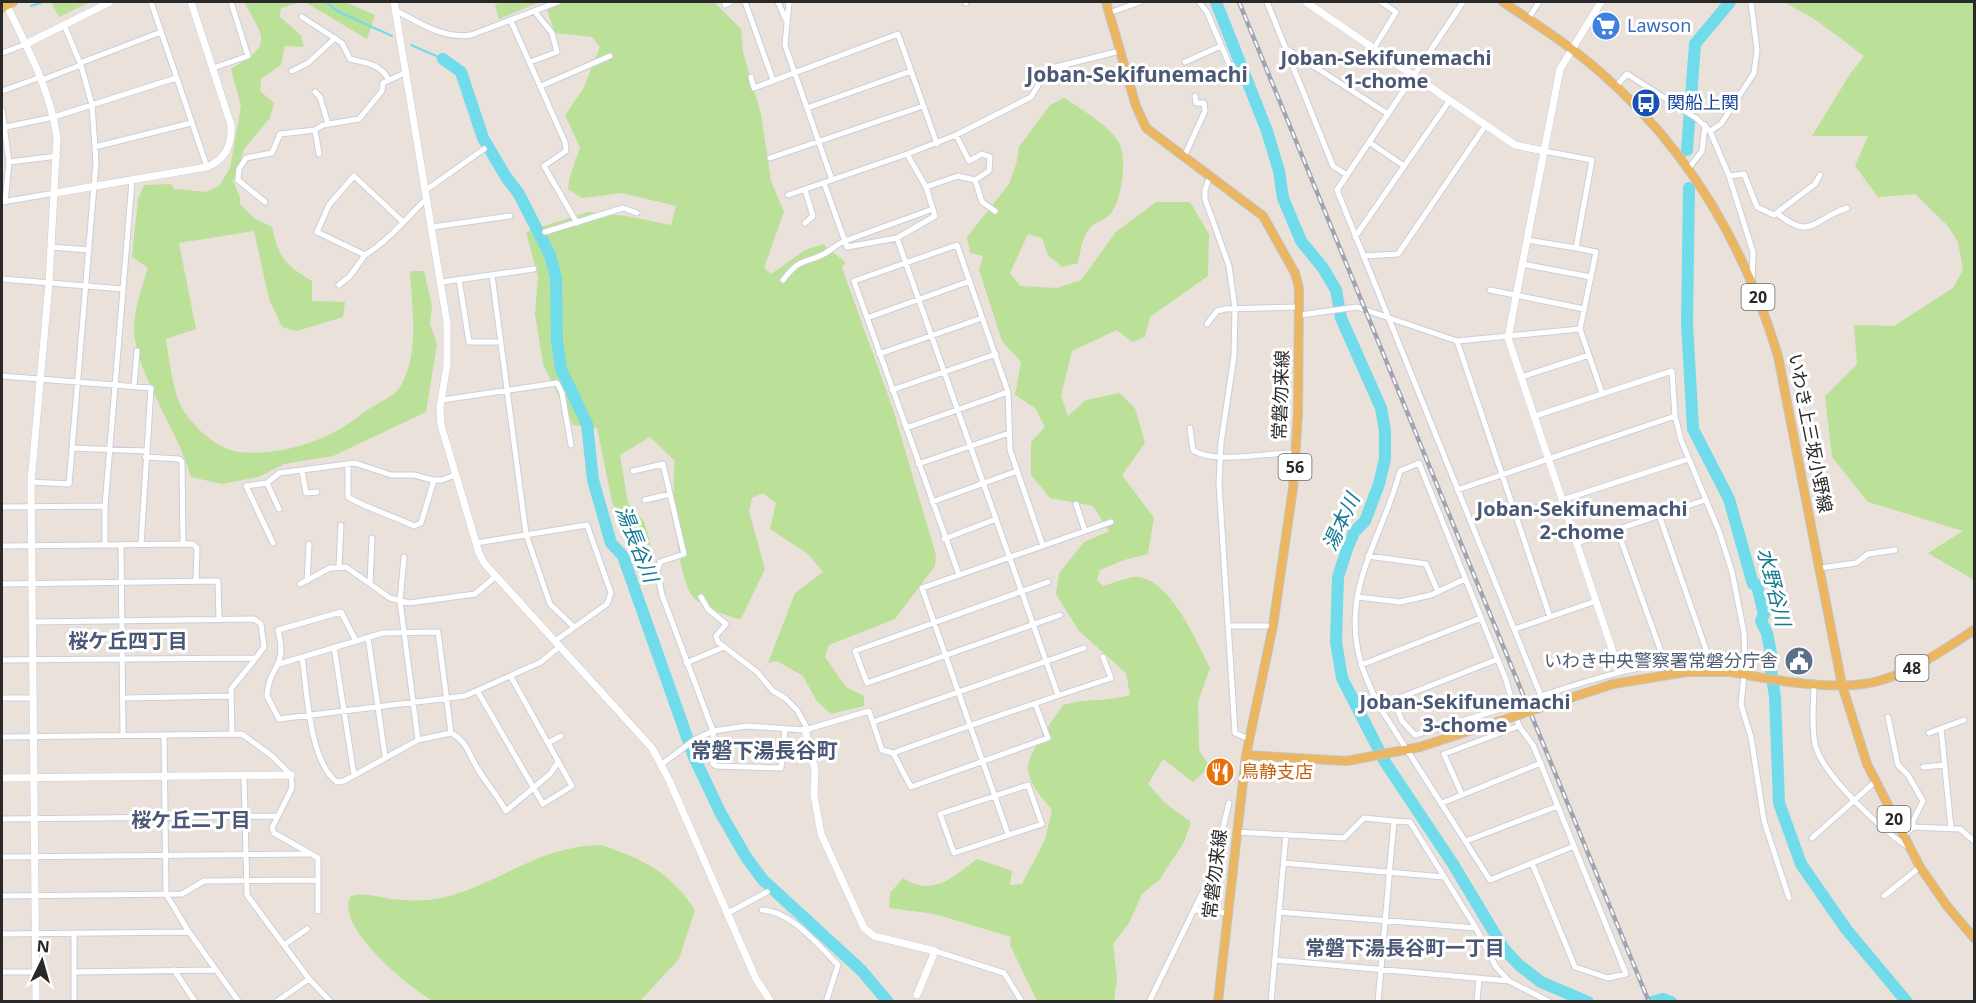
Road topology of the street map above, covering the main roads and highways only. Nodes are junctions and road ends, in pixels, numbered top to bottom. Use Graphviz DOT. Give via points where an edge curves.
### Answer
graph roads {
  1 [pos="1106,2"];
  2 [pos="1503,2"];
  3 [pos="1974,630"];
  4 [pos="1842,685"];
  5 [pos="1246,755"];
  6 [pos="1974,938"];
  7 [pos="1218,1002"];
  1 -- 5 [label="main road, 常磐勿来線 / 56" via="1146,128 1269,224 1299,288 1296,453 1273,626"];
  2 -- 4 [label="main road, いわき上三坂小野線 / 20" via="1570,48 1616,86 1688,169 1722,222 1768,321 1785,382"];
  3 -- 4 [label="main road, 48" via="1920,664 1881,681"];
  4 -- 5 [label="main road, 48, bridge" via="1731,672 1686,672 1613,684 1405,751 1321,761"];
  4 -- 6 [label="main road, いわき上三坂小野線 / 20" via="1867,764 1908,847 1947,906"];
  5 -- 7 [label="main road, 常磐勿来線 / 56"];
}
